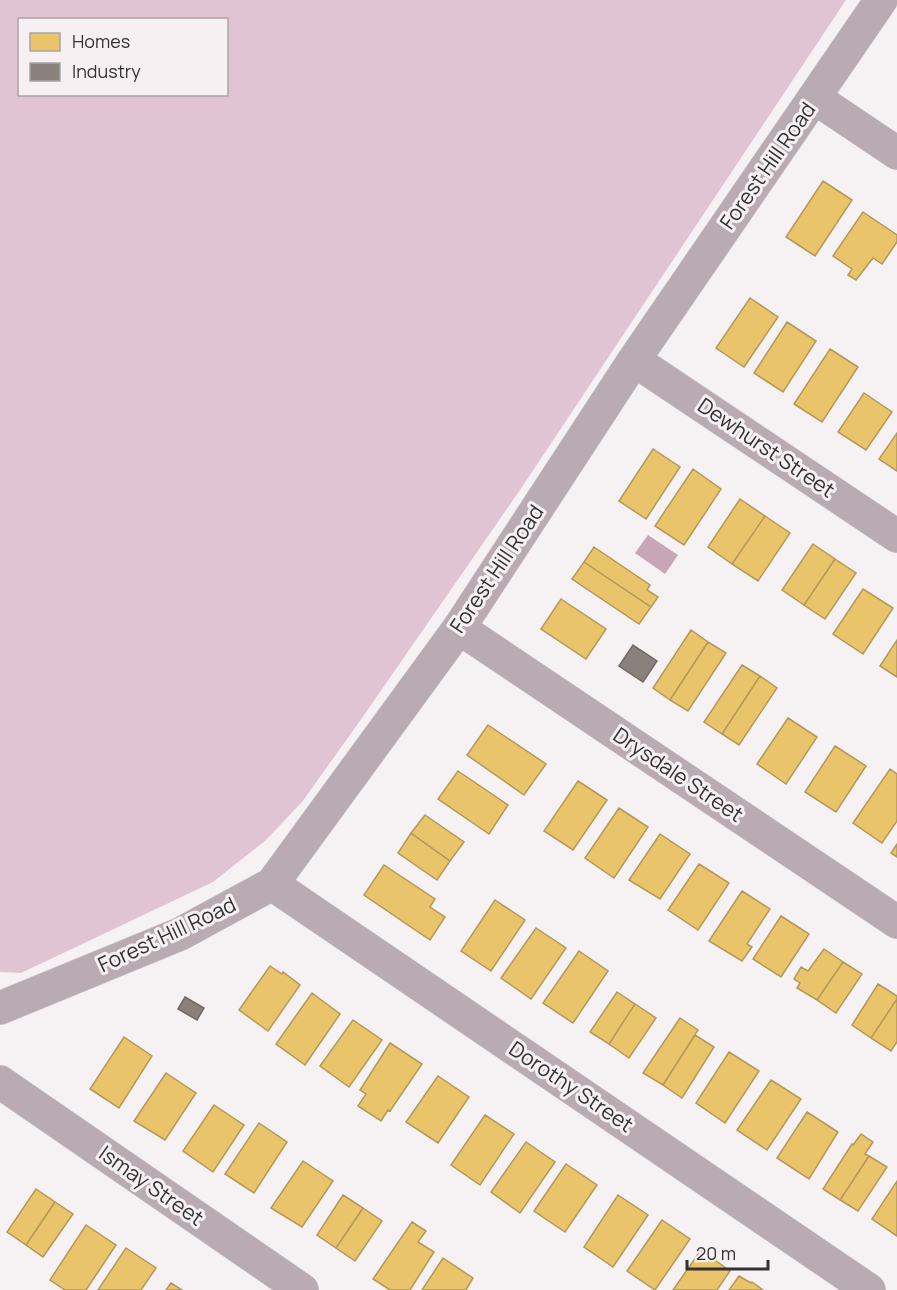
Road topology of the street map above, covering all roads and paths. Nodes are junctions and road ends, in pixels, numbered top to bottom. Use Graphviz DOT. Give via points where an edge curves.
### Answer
graph roads {
  1 [pos="881,0"];
  2 [pos="815,98"];
  3 [pos="897,153"];
  4 [pos="634,360"];
  5 [pos="897,536"];
  6 [pos="459,628"];
  7 [pos="272,884"];
  8 [pos="897,922"];
  9 [pos="0,1008"];
  10 [pos="0,1082"];
  11 [pos="302,1290"];
  12 [pos="869,1290"];
  1 -- 2 [label="street, Forest Hill Road"];
  2 -- 3 [label="street"];
  2 -- 4 [label="street, Forest Hill Road"];
  4 -- 5 [label="street, Dewhurst Street"];
  4 -- 6 [label="street, Forest Hill Road"];
  6 -- 7 [label="street, Forest Hill Road"];
  6 -- 8 [label="street, Drysdale Street"];
  7 -- 9 [label="street, Forest Hill Road" via="180,934"];
  7 -- 12 [label="street, Dorothy Street"];
  10 -- 11 [label="street, Ismay Street"];
}
